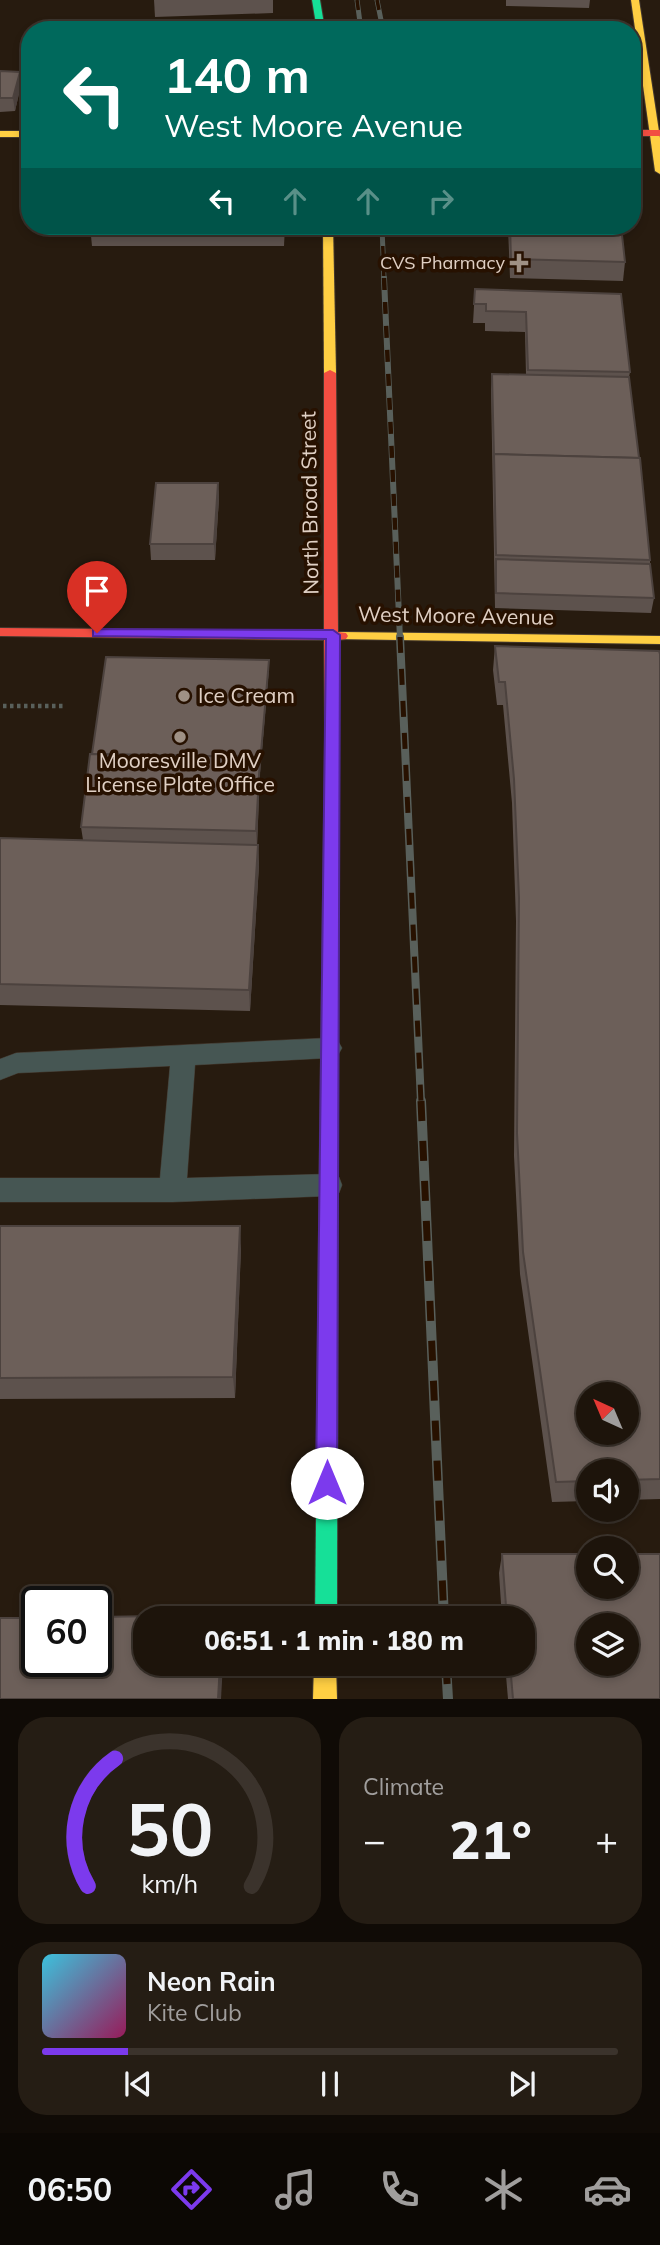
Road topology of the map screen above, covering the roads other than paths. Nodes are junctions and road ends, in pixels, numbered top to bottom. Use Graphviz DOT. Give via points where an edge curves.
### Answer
graph roads {
  1 [pos="316,0"];
  2 [pos="635,0"];
  3 [pos="320,21"];
  4 [pos="638,21"];
  5 [pos="641,36"];
  6 [pos="657,133"];
  7 [pos="0,134"];
  8 [pos="21,134"];
  9 [pos="660,171"];
  10 [pos="328,235"];
  11 [pos="0,632"];
  12 [pos="333,635"];
  13 [pos="660,640"];
  14 [pos="329,1048"];
  15 [pos="183,1056"];
  16 [pos="0,1070"];
  17 [pos="329,1185"];
  18 [pos="0,1190"];
  19 [pos="173,1190"];
  20 [pos="326,1606"];
  21 [pos="325,1676"];
  22 [pos="325,1699"];
  1 -- 3 [label="main road"];
  2 -- 4 [label="main road"];
  5 -- 6 [label="main road"];
  6 -- 9 [label="main road"];
  7 -- 8 [label="main road"];
  10 -- 12 [label="main road, North Broad Street"];
  11 -- 12 [label="main road, West Moore Avenue"];
  12 -- 13 [label="main road, West Moore Avenue"];
  12 -- 14 [label="main road, North Broad Street"];
  14 -- 15 [label="lane"];
  14 -- 17 [label="main road, North Broad Street"];
  15 -- 16 [label="lane" via="16,1063"];
  15 -- 19 [label="lane"];
  17 -- 19 [label="lane"];
  17 -- 20 [label="main road, North Broad Street"];
  18 -- 19 [label="lane"];
  21 -- 22 [label="main road"];
}
